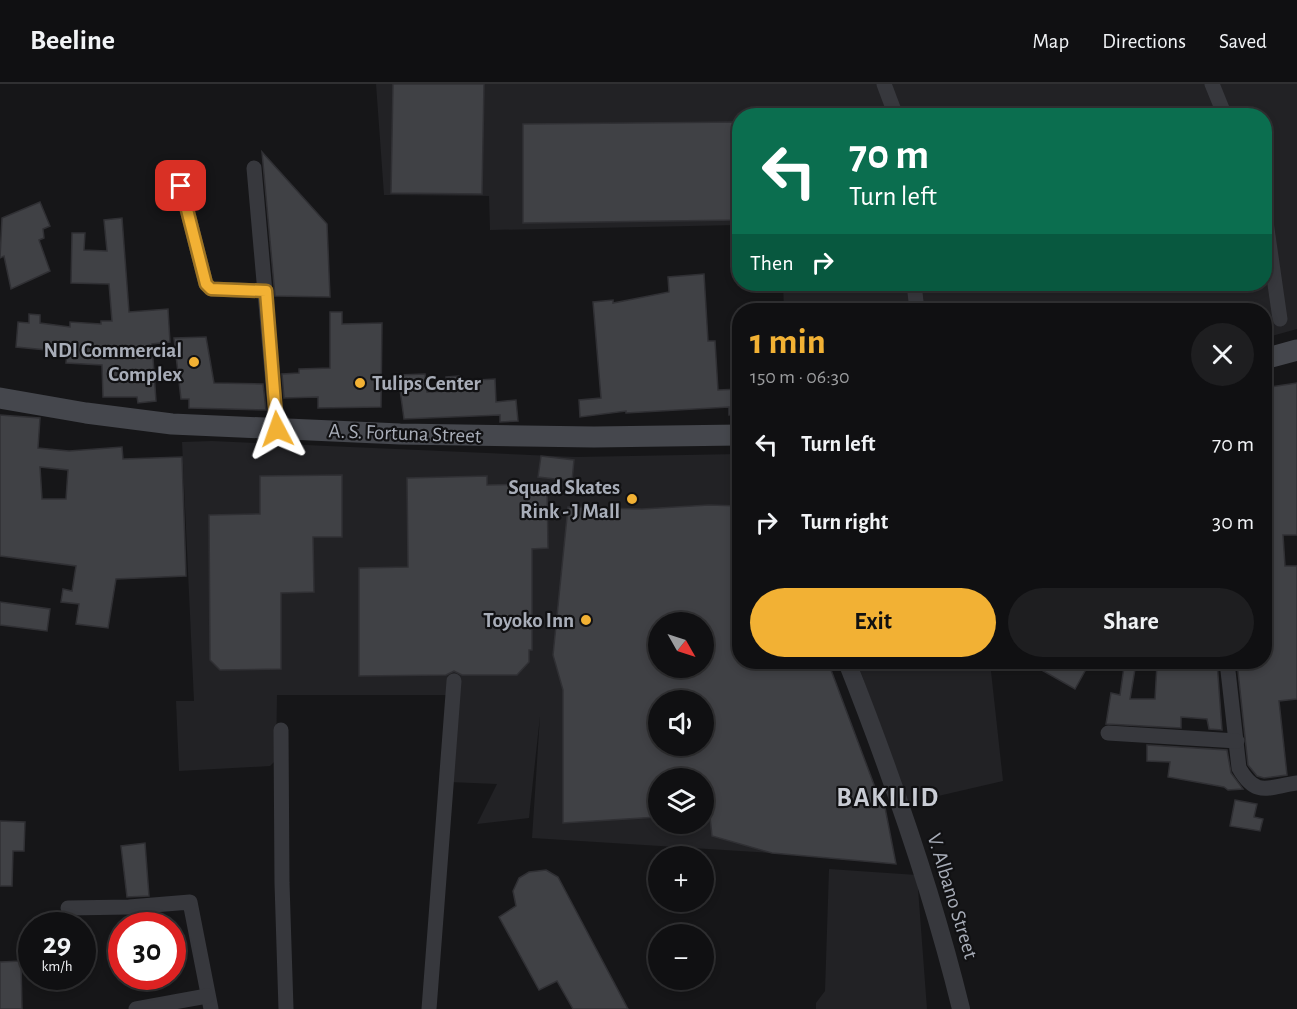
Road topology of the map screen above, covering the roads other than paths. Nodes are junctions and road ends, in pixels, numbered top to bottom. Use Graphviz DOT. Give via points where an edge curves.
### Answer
graph roads {
  1 [pos="884,84"];
  2 [pos="1212,84"];
  3 [pos="893,108"];
  4 [pos="1222,108"];
  5 [pos="254,168"];
  6 [pos="181,186"];
  7 [pos="1272,264"];
  8 [pos="266,291"];
  9 [pos="1280,319"];
  10 [pos="1297,350"];
  11 [pos="1272,357"];
  12 [pos="0,398"];
  13 [pos="277,429"];
  14 [pos="732,435"];
  15 [pos="850,669"];
  16 [pos="1228,669"];
  17 [pos="454,681"];
  18 [pos="282,730"];
  19 [pos="1108,733"];
  20 [pos="1237,741"];
  21 [pos="1297,783"];
  22 [pos="68,908"];
  23 [pos="209,1002"];
  24 [pos="136,1009"];
  25 [pos="286,1009"];
  26 [pos="429,1009"];
  27 [pos="961,1009"];
  1 -- 3 [label="street"];
  2 -- 4 [label="street"];
  5 -- 8 [label="street"];
  6 -- 8 [label="street" via="206,284 211,289"];
  7 -- 9 [label="street"];
  8 -- 13 [label="street"];
  10 -- 11 [label="main road"];
  12 -- 13 [label="main road, A. S. Fortuna Street" via="172,424"];
  13 -- 14 [label="main road, A. S. Fortuna Street" via="523,436"];
  15 -- 27 [label="street, V. Albano Street" via="916,849 944,937"];
  16 -- 20 [label="street"];
  17 -- 26 [label="street"];
  18 -- 25 [label="street"];
  19 -- 20 [label="street"];
  20 -- 21 [label="street" via="1239,768 1253,787"];
  22 -- 23 [label="street" via="190,902"];
  23 -- 24 [label="street"];
}
